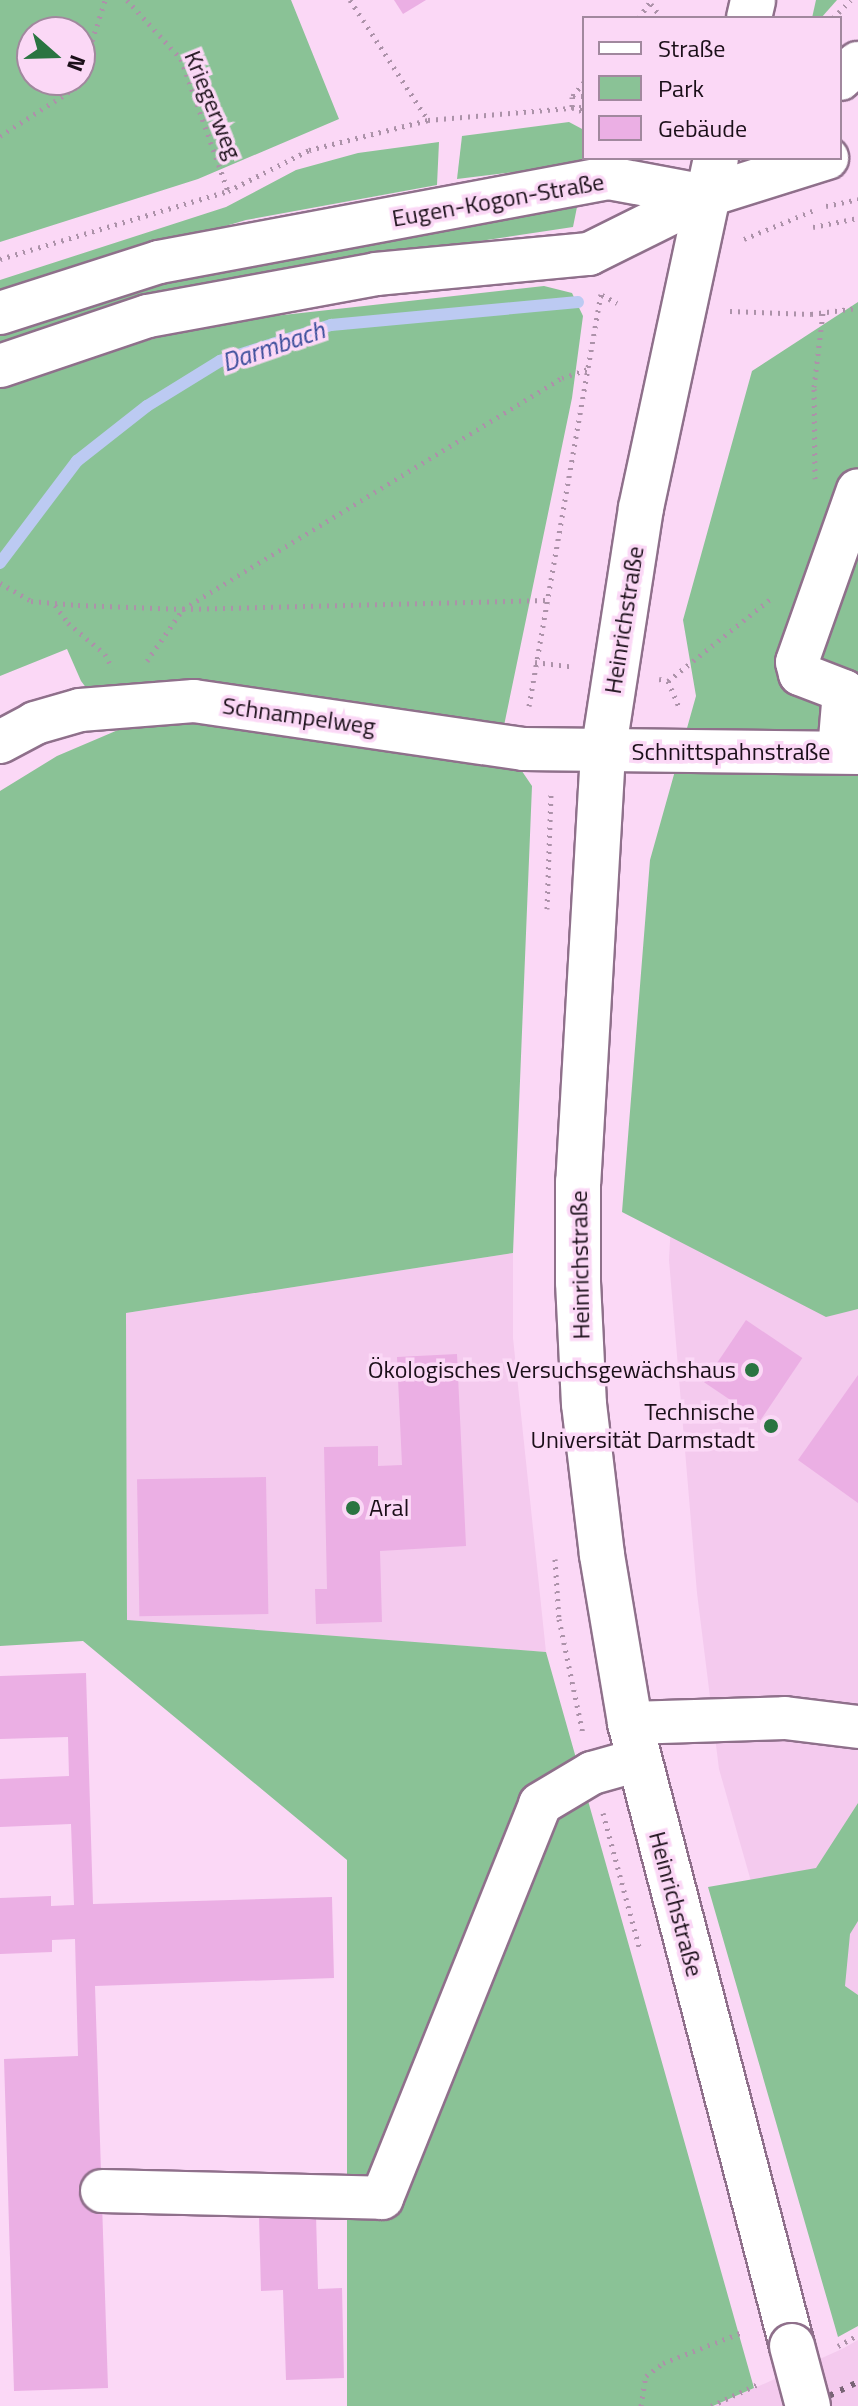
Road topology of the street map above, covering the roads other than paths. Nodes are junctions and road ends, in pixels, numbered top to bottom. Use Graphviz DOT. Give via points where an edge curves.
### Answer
graph roads {
  1 [pos="858,63"];
  2 [pos="842,77"];
  3 [pos="746,160"];
  4 [pos="815,160"];
  5 [pos="711,177"];
  6 [pos="0,313"];
  7 [pos="0,366"];
  8 [pos="858,490"];
  9 [pos="0,742"];
  10 [pos="848,752"];
  11 [pos="603,753"];
  12 [pos="858,1727"];
  13 [pos="634,1741"];
  14 [pos="102,2191"];
  15 [pos="808,2406"];
  1 -- 2 [label="street"];
  3 -- 5 [label="street"];
  4 -- 5 [label="street"];
  5 -- 6 [label="street, Eugen-Kogon-Straße" via="609,178 159,262"];
  5 -- 7 [label="street" via="589,254 376,274 148,316"];
  5 -- 11 [label="main road, Heinrichstraße" via="641,508"];
  8 -- 10 [label="street" via="796,666 805,677 844,691"];
  9 -- 11 [label="street, Schnampelweg" via="35,723 128,703 194,701 524,749"];
  10 -- 11 [label="street, Schnittspahnstraße"];
  11 -- 13 [label="main road, Heinrichstraße" via="580,1152 578,1282 612,1634"];
  12 -- 13 [label="street" via="785,1718"];
  13 -- 14 [label="street" via="540,1804 382,2198"];
  13 -- 15 [label="main road, Heinrichstraße, bridge"];
}
